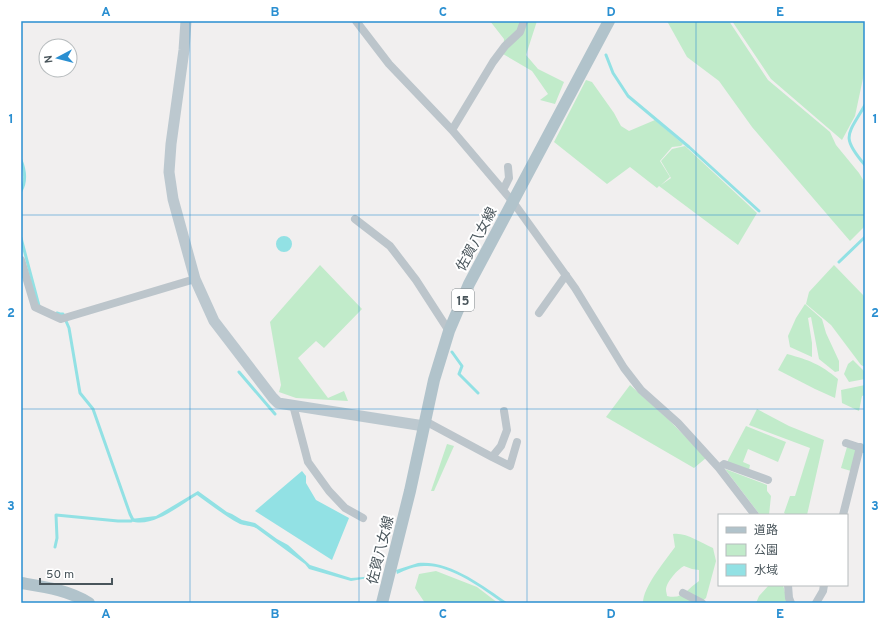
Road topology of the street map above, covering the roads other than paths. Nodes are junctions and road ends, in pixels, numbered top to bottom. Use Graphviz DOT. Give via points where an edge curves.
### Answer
graph roads {
  1 [pos="186,21"];
  2 [pos="356,21"];
  3 [pos="524,21"];
  4 [pos="609,21"];
  5 [pos="452,130"];
  6 [pos="508,167"];
  7 [pos="503,190"];
  8 [pos="513,202"];
  9 [pos="355,219"];
  10 [pos="21,260"];
  11 [pos="566,275"];
  12 [pos="195,279"];
  13 [pos="539,313"];
  14 [pos="449,331"];
  15 [pos="293,405"];
  16 [pos="504,411"];
  17 [pos="425,424"];
  18 [pos="517,442"];
  19 [pos="846,442"];
  20 [pos="863,448"];
  21 [pos="492,457"];
  22 [pos="719,468"];
  23 [pos="768,480"];
  24 [pos="754,514"];
  25 [pos="843,514"];
  26 [pos="363,518"];
  27 [pos="21,583"];
  28 [pos="788,586"];
  29 [pos="824,586"];
  30 [pos="683,593"];
  31 [pos="89,603"];
  32 [pos="382,603"];
  33 [pos="702,603"];
  34 [pos="791,603"];
  35 [pos="816,603"];
  1 -- 12 [label="street" via="170,144 169,172 173,199"];
  2 -- 5 [label="street" via="389,64"];
  3 -- 5 [label="street" via="520,32 505,46"];
  4 -- 8 [label="main road, 佐賀八女線 / 15"];
  5 -- 7 [label="street"];
  6 -- 7 [label="street" via="509,178"];
  7 -- 8 [label="street"];
  8 -- 11 [label="street"];
  8 -- 14 [label="main road, 佐賀八女線 / 15" via="469,284"];
  9 -- 14 [label="street" via="390,246"];
  10 -- 12 [label="street" via="34,307 61,319"];
  11 -- 13 [label="street"];
  11 -- 22 [label="street" via="624,368 641,390 677,422"];
  12 -- 15 [label="street" via="214,321 273,398 278,403"];
  14 -- 17 [label="main road, 佐賀八女線 / 15" via="434,380"];
  15 -- 17 [label="street"];
  15 -- 26 [label="street" via="308,462 345,508"];
  16 -- 21 [label="street" via="507,430 501,446"];
  17 -- 21 [label="street"];
  17 -- 32 [label="main road, 佐賀八女線 / 15"];
  18 -- 21 [label="street" via="510,466"];
  19 -- 20 [label="street"];
  20 -- 25 [label="street"];
  22 -- 23 [label="street" via="724,464"];
  22 -- 24 [label="street"];
  27 -- 31 [label="main road" via="57,589"];
  28 -- 34 [label="street"];
  29 -- 35 [label="street"];
  30 -- 33 [label="street"];
}
